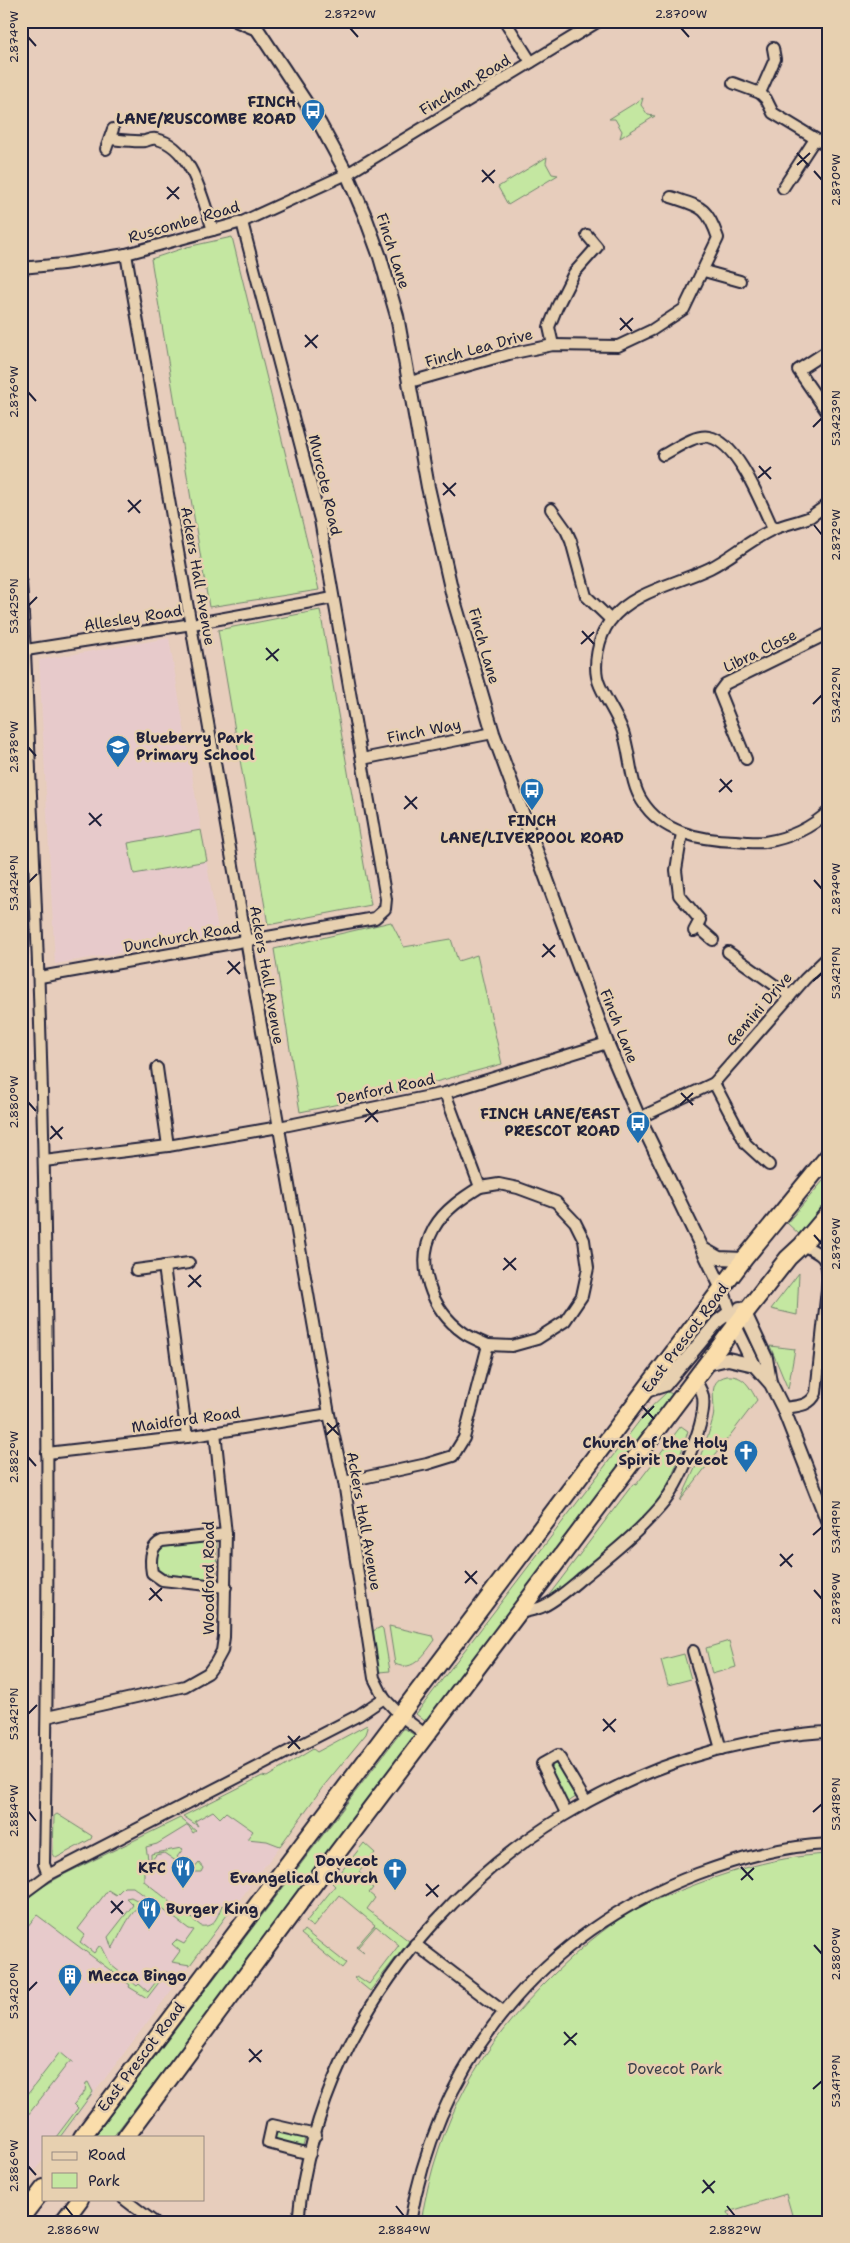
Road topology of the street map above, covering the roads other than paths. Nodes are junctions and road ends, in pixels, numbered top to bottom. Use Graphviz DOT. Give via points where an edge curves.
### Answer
graph roads {
  1 [pos="235,21"];
  2 [pos="505,21"];
  3 [pos="599,21"];
  4 [pos="256,26"];
  5 [pos="773,48"];
  6 [pos="531,62"];
  7 [pos="733,83"];
  8 [pos="760,93"];
  9 [pos="110,139"];
  10 [pos="815,139"];
  11 [pos="829,147"];
  12 [pos="347,174"];
  13 [pos="783,188"];
  14 [pos="671,197"];
  15 [pos="242,222"];
  16 [pos="213,230"];
  17 [pos="587,235"];
  18 [pos="126,254"];
  19 [pos="21,268"];
  20 [pos="704,271"];
  21 [pos="740,281"];
  22 [pos="553,345"];
  23 [pos="829,350"];
  24 [pos="410,382"];
  25 [pos="829,415"];
  26 [pos="663,454"];
  27 [pos="829,504"];
  28 [pos="551,508"];
  29 [pos="773,529"];
  30 [pos="21,583"];
  31 [pos="333,598"];
  32 [pos="611,620"];
  33 [pos="192,624"];
  34 [pos="829,633"];
  35 [pos="26,650"];
  36 [pos="493,733"];
  37 [pos="25,742"];
  38 [pos="362,759"];
  39 [pos="746,759"];
  40 [pos="829,811"];
  41 [pos="682,833"];
  42 [pos="713,940"];
  43 [pos="246,941"];
  44 [pos="728,952"];
  45 [pos="829,956"];
  46 [pos="40,977"];
  47 [pos="790,996"];
  48 [pos="607,1043"];
  49 [pos="157,1068"];
  50 [pos="714,1083"];
  51 [pos="446,1092"];
  52 [pos="639,1118"];
  53 [pos="279,1127"];
  54 [pos="168,1146"];
  55 [pos="829,1155"];
  56 [pos="44,1162"];
  57 [pos="769,1165"];
  58 [pos="480,1187"];
  59 [pos="829,1213"];
  60 [pos="802,1245"];
  61 [pos="703,1250"];
  62 [pos="744,1259"];
  63 [pos="189,1263"];
  64 [pos="164,1266"];
  65 [pos="136,1270"];
  66 [pos="722,1289"];
  67 [pos="736,1318"];
  68 [pos="488,1345"];
  69 [pos="707,1364"];
  70 [pos="754,1365"];
  71 [pos="695,1380"];
  72 [pos="771,1384"];
  73 [pos="643,1392"];
  74 [pos="782,1408"];
  75 [pos="329,1414"];
  76 [pos="215,1432"];
  77 [pos="187,1436"];
  78 [pos="47,1453"];
  79 [pos="344,1482"];
  80 [pos="829,1525"];
  81 [pos="226,1534"];
  82 [pos="226,1587"];
  83 [pos="519,1613"];
  84 [pos="693,1651"];
  85 [pos="384,1698"];
  86 [pos="400,1715"];
  87 [pos="47,1717"];
  88 [pos="829,1732"];
  89 [pos="426,1735"];
  90 [pos="722,1749"];
  91 [pos="586,1802"];
  92 [pos="566,1813"];
  93 [pos="829,1844"];
  94 [pos="48,1875"];
  95 [pos="21,1895"];
  96 [pos="415,1944"];
  97 [pos="504,2012"];
  98 [pos="316,2135"];
  99 [pos="83,2136"];
  100 [pos="127,2136"];
  101 [pos="310,2154"];
  102 [pos="42,2191"];
  103 [pos="79,2200"];
  104 [pos="125,2200"];
  105 [pos="21,2218"];
  106 [pos="62,2222"];
  107 [pos="154,2222"];
  108 [pos="298,2222"];
  109 [pos="410,2222"];
  1 -- 4 [label="street, Finch Lane"];
  2 -- 6 [label="street"];
  3 -- 6 [label="street, Fincham Road"];
  4 -- 12 [label="street, Finch Lane" via="320,124"];
  5 -- 8 [label="street" via="775,59"];
  6 -- 12 [label="street, Fincham Road"];
  7 -- 8 [label="street"];
  8 -- 10 [label="street" via="773,113"];
  9 -- 16 [label="street" via="145,141 154,138 179,151 192,172"];
  10 -- 11 [label="street"];
  10 -- 13 [label="street"];
  12 -- 15 [label="street, Ruscombe Road"];
  12 -- 24 [label="street, Finch Lane" via="380,257 397,316"];
  14 -- 20 [label="street, Finch Lea Drive" via="700,207 711,217 718,238"];
  15 -- 16 [label="street, Ruscombe Road"];
  15 -- 31 [label="street, Murcote Road" via="320,520"];
  16 -- 18 [label="street, Ruscombe Road"];
  17 -- 22 [label="street" via="597,247 574,273 557,307 549,327"];
  18 -- 19 [label="street, Ruscombe Road"];
  18 -- 33 [label="street, Ackers Hall Avenue"];
  20 -- 21 [label="street"];
  20 -- 22 [label="street, Finch Lea Drive" via="684,309 652,330 618,346"];
  22 -- 24 [label="street, Finch Lea Drive"];
  23 -- 25 [label="street" via="798,370"];
  24 -- 36 [label="street, Finch Lane" via="428,487 453,597"];
  26 -- 29 [label="street" via="698,438 708,437 723,443 750,482"];
  27 -- 29 [label="street" via="809,517"];
  28 -- 32 [label="street" via="571,541 586,596"];
  29 -- 32 [label="street" via="710,568 644,595"];
  30 -- 35 [label="street"];
  31 -- 33 [label="street, Allesley Road"];
  31 -- 38 [label="street, Murcote Road"];
  32 -- 41 [label="street" via="600,646 596,672 599,684 628,744 643,804 664,824"];
  33 -- 35 [label="street, Allesley Road"];
  33 -- 43 [label="street, Ackers Hall Avenue"];
  34 -- 39 [label="street, Libra Close" via="725,684 719,692"];
  35 -- 37 [label="street"];
  36 -- 38 [label="street, Finch Way"];
  36 -- 48 [label="street, Finch Lane"];
  37 -- 46 [label="street"];
  38 -- 43 [label="street, Dunchurch Road" via="386,898 385,909 375,918"];
  40 -- 41 [label="street" via="815,824 763,842 720,841"];
  41 -- 42 [label="street" via="676,870 679,895 700,920 696,929"];
  43 -- 46 [label="street, Dunchurch Road"];
  43 -- 53 [label="street, Ackers Hall Avenue"];
  44 -- 47 [label="street"];
  45 -- 47 [label="street, Gemini Drive"];
  46 -- 56 [label="street"];
  47 -- 50 [label="street, Gemini Drive"];
  48 -- 51 [label="street, Denford Road"];
  48 -- 52 [label="street, Finch Lane"];
  49 -- 54 [label="street"];
  50 -- 52 [label="street, Gemini Drive"];
  50 -- 57 [label="street" via="746,1144"];
  51 -- 53 [label="street, Denford Road"];
  51 -- 58 [label="street"];
  52 -- 61 [label="street, Finch Lane"];
  53 -- 54 [label="street, Denford Road"];
  53 -- 75 [label="street, Ackers Hall Avenue"];
  54 -- 56 [label="street, Denford Road"];
  55 -- 62 [label="highway, East Prescot Road"];
  56 -- 78 [label="street"];
  58 -- 68 [label="street" via="446,1213 434,1227 426,1249 425,1268 435,1302 464,1333"];
  58 -- 68 [label="street" via="499,1184 556,1202 575,1222 584,1240 588,1268 582,1296 565,1321 537,1339 512,1346"];
  59 -- 60 [label="highway"];
  60 -- 67 [label="highway"];
  60 -- 74 [label="street" via="823,1257 828,1266 816,1393 808,1403"];
  61 -- 62 [label="street" via="724,1259"];
  61 -- 66 [label="street, Finch Lane"];
  62 -- 66 [label="highway, East Prescot Road"];
  63 -- 64 [label="street"];
  64 -- 65 [label="street"];
  64 -- 77 [label="street"];
  66 -- 67 [label="street, Finch Lane"];
  66 -- 73 [label="highway, East Prescot Road"];
  67 -- 69 [label="highway"];
  67 -- 70 [label="street"];
  67 -- 72 [label="street" via="766,1358"];
  67 -- 73 [label="street" via="718,1321 666,1385"];
  68 -- 79 [label="street" via="464,1438 453,1456"];
  69 -- 70 [label="street" via="728,1359"];
  69 -- 71 [label="highway"];
  70 -- 72 [label="street"];
  71 -- 83 [label="highway"];
  71 -- 83 [label="street" via="703,1396 702,1415 685,1466 662,1505 602,1562 561,1595 546,1605"];
  72 -- 74 [label="street"];
  73 -- 86 [label="highway, East Prescot Road"];
  74 -- 80 [label="street"];
  75 -- 76 [label="street, Maidford Road"];
  75 -- 79 [label="street, Ackers Hall Avenue"];
  76 -- 77 [label="street, Maidford Road"];
  76 -- 81 [label="street, Woodford Road"];
  77 -- 78 [label="street, Maidford Road"];
  78 -- 87 [label="street"];
  79 -- 85 [label="street, Ackers Hall Avenue" via="374,1678"];
  81 -- 82 [label="street, Woodford Road"];
  81 -- 82 [label="street" via="162,1541 152,1549 151,1567 152,1573 162,1580"];
  82 -- 87 [label="street, Woodford Road" via="222,1651 208,1673 197,1681 171,1690"];
  83 -- 89 [label="highway"];
  84 -- 90 [label="street"];
  85 -- 86 [label="street"];
  85 -- 94 [label="street" via="354,1718"];
  86 -- 89 [label="street"];
  86 -- 99 [label="highway, East Prescot Road"];
  87 -- 94 [label="street" via="44,1864"];
  88 -- 90 [label="street"];
  89 -- 100 [label="highway"];
  90 -- 91 [label="street" via="652,1771"];
  91 -- 92 [label="street"];
  91 -- 92 [label="street" via="558,1755 542,1764"];
  92 -- 96 [label="street" via="480,1876"];
  93 -- 97 [label="street" via="747,1856 648,1895 604,1920 574,1944 537,1976"];
  94 -- 95 [label="street"];
  96 -- 97 [label="street"];
  96 -- 98 [label="street" via="385,1985 348,2051 330,2091"];
  97 -- 109 [label="street" via="478,2046 448,2098 424,2161"];
  98 -- 101 [label="street"];
  98 -- 101 [label="street" via="272,2125 268,2143"];
  101 -- 108 [label="street"];
  102 -- 105 [label="highway"];
  103 -- 106 [label="highway"];
  104 -- 107 [label="street"];
}
